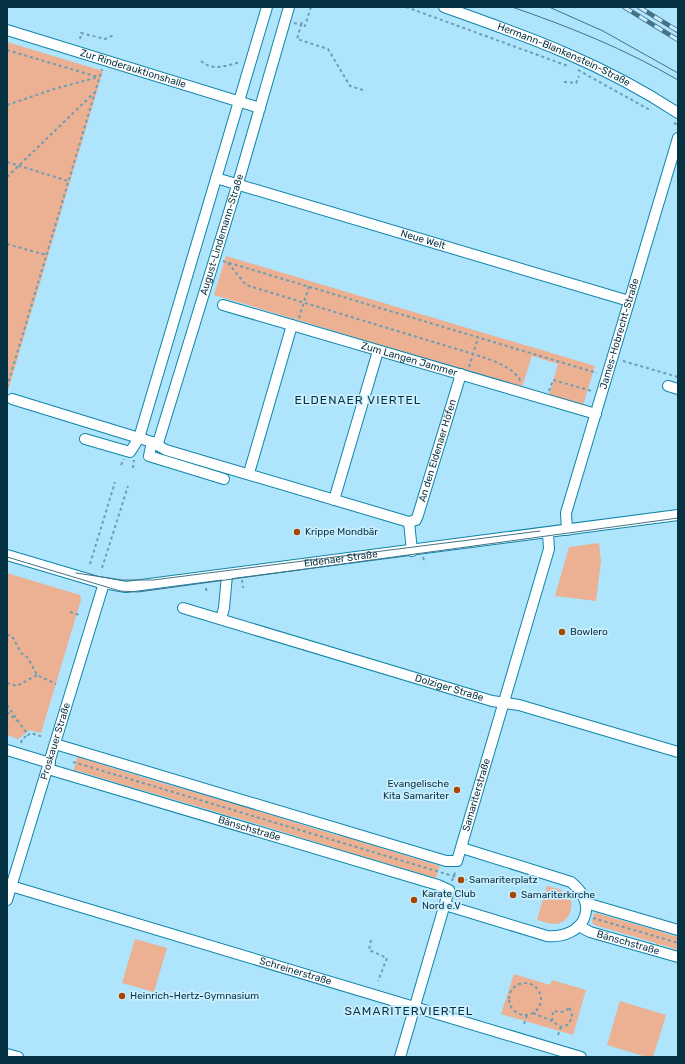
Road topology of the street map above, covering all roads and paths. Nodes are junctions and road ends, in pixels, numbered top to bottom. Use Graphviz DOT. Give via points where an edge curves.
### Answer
graph roads {
  1 [pos="267,7"];
  2 [pos="289,7"];
  3 [pos="311,7"];
  4 [pos="406,7"];
  5 [pos="444,7"];
  6 [pos="293,23"];
  7 [pos="301,24"];
  8 [pos="7,30"];
  9 [pos="114,35"];
  10 [pos="80,39"];
  11 [pos="7,50"];
  12 [pos="201,61"];
  13 [pos="242,61"];
  14 [pos="102,68"];
  15 [pos="579,76"];
  16 [pos="99,77"];
  17 [pos="564,82"];
  18 [pos="363,90"];
  19 [pos="94,93"];
  20 [pos="239,101"];
  21 [pos="7,105"];
  22 [pos="260,108"];
  23 [pos="653,109"];
  24 [pos="678,113"];
  25 [pos="678,138"];
  26 [pos="7,162"];
  27 [pos="19,166"];
  28 [pos="7,177"];
  29 [pos="216,178"];
  30 [pos="68,181"];
  31 [pos="237,184"];
  32 [pos="7,244"];
  33 [pos="46,255"];
  34 [pos="222,260"];
  35 [pos="227,262"];
  36 [pos="309,286"];
  37 [pos="629,301"];
  38 [pos="304,303"];
  39 [pos="223,305"];
  40 [pos="294,326"];
  41 [pos="478,338"];
  42 [pos="378,351"];
  43 [pos="473,354"];
  44 [pos="623,360"];
  45 [pos="597,373"];
  46 [pos="464,375"];
  47 [pos="678,377"];
  48 [pos="7,387"];
  49 [pos="592,391"];
  50 [pos="523,393"];
  51 [pos="12,399"];
  52 [pos="547,400"];
  53 [pos="596,414"];
  54 [pos="139,438"];
  55 [pos="85,439"];
  56 [pos="155,442"];
  57 [pos="249,473"];
  58 [pos="224,479"];
  59 [pos="115,482"];
  60 [pos="128,486"];
  61 [pos="334,500"];
  62 [pos="678,515"];
  63 [pos="409,522"];
  64 [pos="567,530"];
  65 [pos="548,533"];
  66 [pos="412,550"];
  67 [pos="7,555"];
  68 [pos="90,564"];
  69 [pos="102,568"];
  70 [pos="226,575"];
  71 [pos="104,583"];
  72 [pos="206,588"];
  73 [pos="207,592"];
  74 [pos="183,608"];
  75 [pos="70,612"];
  76 [pos="80,615"];
  77 [pos="221,619"];
  78 [pos="7,635"];
  79 [pos="37,675"];
  80 [pos="7,683"];
  81 [pos="56,684"];
  82 [pos="504,703"];
  83 [pos="7,705"];
  84 [pos="7,712"];
  85 [pos="20,724"];
  86 [pos="28,735"];
  87 [pos="43,737"];
  88 [pos="21,743"];
  89 [pos="55,744"];
  90 [pos="7,750"];
  91 [pos="678,752"];
  92 [pos="74,762"];
  93 [pos="49,766"];
  94 [pos="138,769"];
  95 [pos="135,781"];
  96 [pos="131,794"];
  97 [pos="234,798"];
  98 [pos="231,810"];
  99 [pos="227,822"];
  100 [pos="342,830"];
  101 [pos="338,842"];
  102 [pos="462,848"];
  103 [pos="334,854"];
  104 [pos="457,861"];
  105 [pos="454,877"];
  106 [pos="473,882"];
  107 [pos="11,886"];
  108 [pos="450,890"];
  109 [pos="7,900"];
  110 [pos="586,903"];
  111 [pos="445,905"];
  112 [pos="585,915"];
  113 [pos="579,926"];
  114 [pos="663,926"];
  115 [pos="678,930"];
  116 [pos="660,938"];
  117 [pos="371,940"];
  118 [pos="678,943"];
  119 [pos="656,951"];
  120 [pos="678,957"];
  121 [pos="378,981"];
  122 [pos="415,1006"];
  123 [pos="532,1012"];
  124 [pos="527,1015"];
  125 [pos="552,1021"];
  126 [pos="524,1024"];
  127 [pos="561,1027"];
  128 [pos="558,1035"];
  129 [pos="7,1054"];
  130 [pos="18,1057"];
  131 [pos="400,1057"];
  132 [pos="581,1057"];
  1 -- 20 [label="street, August-Lindemann-Straße"];
  2 -- 22 [label="street, August-Lindemann-Straße"];
  3 -- 7 [label="path" via="305,26"];
  4 -- 23 [label="path" via="572,68 648,109"];
  5 -- 24 [label="street, Hermann-Blankenstein-Straße" via="586,61"];
  6 -- 7 [label="path"];
  7 -- 18 [label="path" via="297,39 328,49 350,86"];
  8 -- 20 [label="street, Zur Rinderauktionshalle"];
  9 -- 10 [label="path" via="105,39 82,33"];
  11 -- 16 [label="path"];
  12 -- 13 [label="path" via="218,68"];
  14 -- 16 [label="path"];
  15 -- 17 [label="path" via="576,83"];
  16 -- 19 [label="path"];
  16 -- 21 [label="path"];
  19 -- 27 [label="path"];
  19 -- 30 [label="path"];
  20 -- 22 [label="street, Zur Rinderauktionshalle"];
  20 -- 29 [label="street, August-Lindemann-Straße"];
  22 -- 31 [label="street, August-Lindemann-Straße"];
  25 -- 37 [label="street, James-Hobrecht-Straße"];
  26 -- 27 [label="path"];
  27 -- 28 [label="path"];
  27 -- 30 [label="path"];
  29 -- 31 [label="street, Neue Welt"];
  29 -- 54 [label="street, August-Lindemann-Straße"];
  30 -- 33 [label="path"];
  31 -- 37 [label="street, Neue Welt"];
  31 -- 56 [label="street, August-Lindemann-Straße"];
  32 -- 33 [label="path"];
  33 -- 48 [label="path"];
  34 -- 35 [label="path"];
  35 -- 36 [label="path"];
  35 -- 38 [label="path" via="246,285"];
  36 -- 38 [label="path"];
  36 -- 41 [label="path"];
  37 -- 53 [label="street, James-Hobrecht-Straße"];
  38 -- 40 [label="path"];
  38 -- 43 [label="path"];
  39 -- 40 [label="street, Zum Langen Jammer"];
  40 -- 42 [label="street, Zum Langen Jammer"];
  40 -- 57 [label="street"];
  41 -- 43 [label="path"];
  41 -- 45 [label="path"];
  42 -- 46 [label="street, Zum Langen Jammer"];
  42 -- 61 [label="street"];
  43 -- 46 [label="path"];
  43 -- 50 [label="path" via="509,369 518,376"];
  44 -- 47 [label="path"];
  46 -- 50 [label="street, Zum Langen Jammer"];
  46 -- 63 [label="street, An den Eldenaer Höfen" via="418,515 416,520"];
  49 -- 52 [label="path" via="553,380"];
  50 -- 52 [label="street, Zum Langen Jammer"];
  51 -- 54 [label="street"];
  52 -- 53 [label="street, Zum Langen Jammer"];
  53 -- 64 [label="street, James-Hobrecht-Straße" via="566,514"];
  54 -- 55 [label="street" via="130,452"];
  54 -- 56 [label="street"];
  56 -- 57 [label="street" via="166,450"];
  56 -- 58 [label="street" via="148,456"];
  57 -- 61 [label="street"];
  59 -- 68 [label="path"];
  60 -- 69 [label="path"];
  61 -- 63 [label="street"];
  62 -- 64 [label="street, Eldenaer Straße"];
  63 -- 66 [label="street"];
  64 -- 65 [label="street, Eldenaer Straße"];
  65 -- 66 [label="street, Eldenaer Straße"];
  65 -- 82 [label="street, Samariterstraße" via="549,548"];
  66 -- 70 [label="street, Eldenaer Straße"];
  67 -- 71 [label="street, Eldenaer Straße"];
  70 -- 71 [label="street, Eldenaer Straße" via="126,587"];
  70 -- 77 [label="street"];
  71 -- 89 [label="street, Proskauer Straße"];
  72 -- 73 [label="path"];
  74 -- 77 [label="street, Dolziger Straße"];
  75 -- 76 [label="path"];
  77 -- 82 [label="street, Dolziger Straße"];
  78 -- 79 [label="path" via="12,636"];
  79 -- 80 [label="path" via="17,686"];
  79 -- 81 [label="path"];
  82 -- 91 [label="street, Dolziger Straße" via="519,705"];
  82 -- 102 [label="street, Samariterstraße"];
  83 -- 85 [label="path"];
  84 -- 85 [label="path"];
  85 -- 86 [label="path"];
  86 -- 87 [label="path" via="31,733"];
  86 -- 88 [label="path"];
  89 -- 93 [label="street, Proskauer Straße"];
  89 -- 94 [label="street"];
  90 -- 93 [label="street, Bänschstraße"];
  92 -- 95 [label="path"];
  93 -- 96 [label="street, Bänschstraße"];
  93 -- 107 [label="street, Proskauer Straße"];
  94 -- 95 [label="path"];
  94 -- 97 [label="street"];
  95 -- 96 [label="path"];
  95 -- 98 [label="path"];
  96 -- 99 [label="street, Bänschstraße"];
  97 -- 98 [label="path"];
  97 -- 100 [label="street"];
  98 -- 99 [label="path"];
  98 -- 101 [label="path"];
  99 -- 103 [label="street, Bänschstraße"];
  100 -- 101 [label="path"];
  100 -- 104 [label="street" via="446,861"];
  101 -- 103 [label="path"];
  101 -- 105 [label="path"];
  102 -- 104 [label="street, Samariterstraße"];
  102 -- 110 [label="street" via="566,879 579,888"];
  103 -- 108 [label="street, Bänschstraße"];
  104 -- 105 [label="path"];
  105 -- 106 [label="path"];
  105 -- 108 [label="path"];
  107 -- 109 [label="street, Proskauer Straße"];
  107 -- 122 [label="street, Schreinerstraße"];
  108 -- 111 [label="street"];
  110 -- 112 [label="street"];
  110 -- 114 [label="street"];
  111 -- 113 [label="street" via="547,936 562,936"];
  111 -- 122 [label="street"];
  112 -- 113 [label="street"];
  112 -- 116 [label="path"];
  113 -- 119 [label="street, Bänschstraße" via="590,932"];
  114 -- 115 [label="street"];
  114 -- 116 [label="path"];
  116 -- 118 [label="path"];
  116 -- 119 [label="path"];
  117 -- 121 [label="path" via="369,950 387,958"];
  119 -- 120 [label="street, Bänschstraße"];
  122 -- 131 [label="street"];
  122 -- 132 [label="street, Schreinerstraße"];
  123 -- 124 [label="path"];
  123 -- 124 [label="path" via="540,1005 539,991 527,983 519,984 513,989 510,1003 518,1013"];
  123 -- 125 [label="path"];
  124 -- 126 [label="path"];
  125 -- 127 [label="path"];
  125 -- 127 [label="path" via="553,1011 564,1012 569,1008 572,1012 570,1022 567,1026"];
  127 -- 128 [label="path"];
  129 -- 130 [label="street"];
}
